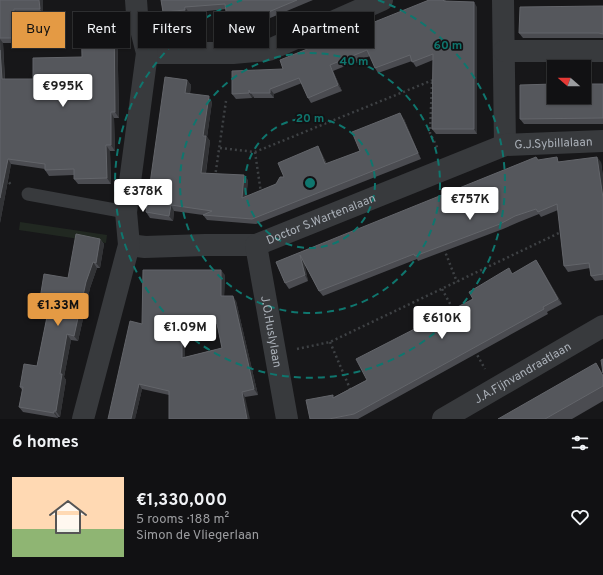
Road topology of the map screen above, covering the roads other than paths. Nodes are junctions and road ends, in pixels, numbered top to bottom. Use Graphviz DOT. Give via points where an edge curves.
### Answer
graph roads {
  1 [pos="136,0"];
  2 [pos="382,0"];
  3 [pos="503,0"];
  4 [pos="504,51"];
  5 [pos="603,51"];
  6 [pos="147,53"];
  7 [pos="603,141"];
  8 [pos="505,144"];
  9 [pos="28,194"];
  10 [pos="126,212"];
  11 [pos="128,245"];
  12 [pos="256,245"];
  13 [pos="603,326"];
  14 [pos="83,419"];
  15 [pos="287,419"];
  16 [pos="443,419"];
  1 -- 6 [label="street"];
  2 -- 6 [label="street" via="269,50 233,53"];
  3 -- 4 [label="street"];
  4 -- 5 [label="street"];
  4 -- 8 [label="street"];
  6 -- 10 [label="street"];
  7 -- 8 [label="street, G.J.Sybillalaan"];
  8 -- 12 [label="street, Doctor S.Wartenalaan"];
  9 -- 10 [label="lane"];
  10 -- 11 [label="street"];
  11 -- 12 [label="street, Doctor S.Wartenalaan"];
  11 -- 14 [label="street"];
  12 -- 15 [label="street, J.O.Huslylaan"];
  13 -- 16 [label="street, J.A.Fijnvandraatlaan"];
}
